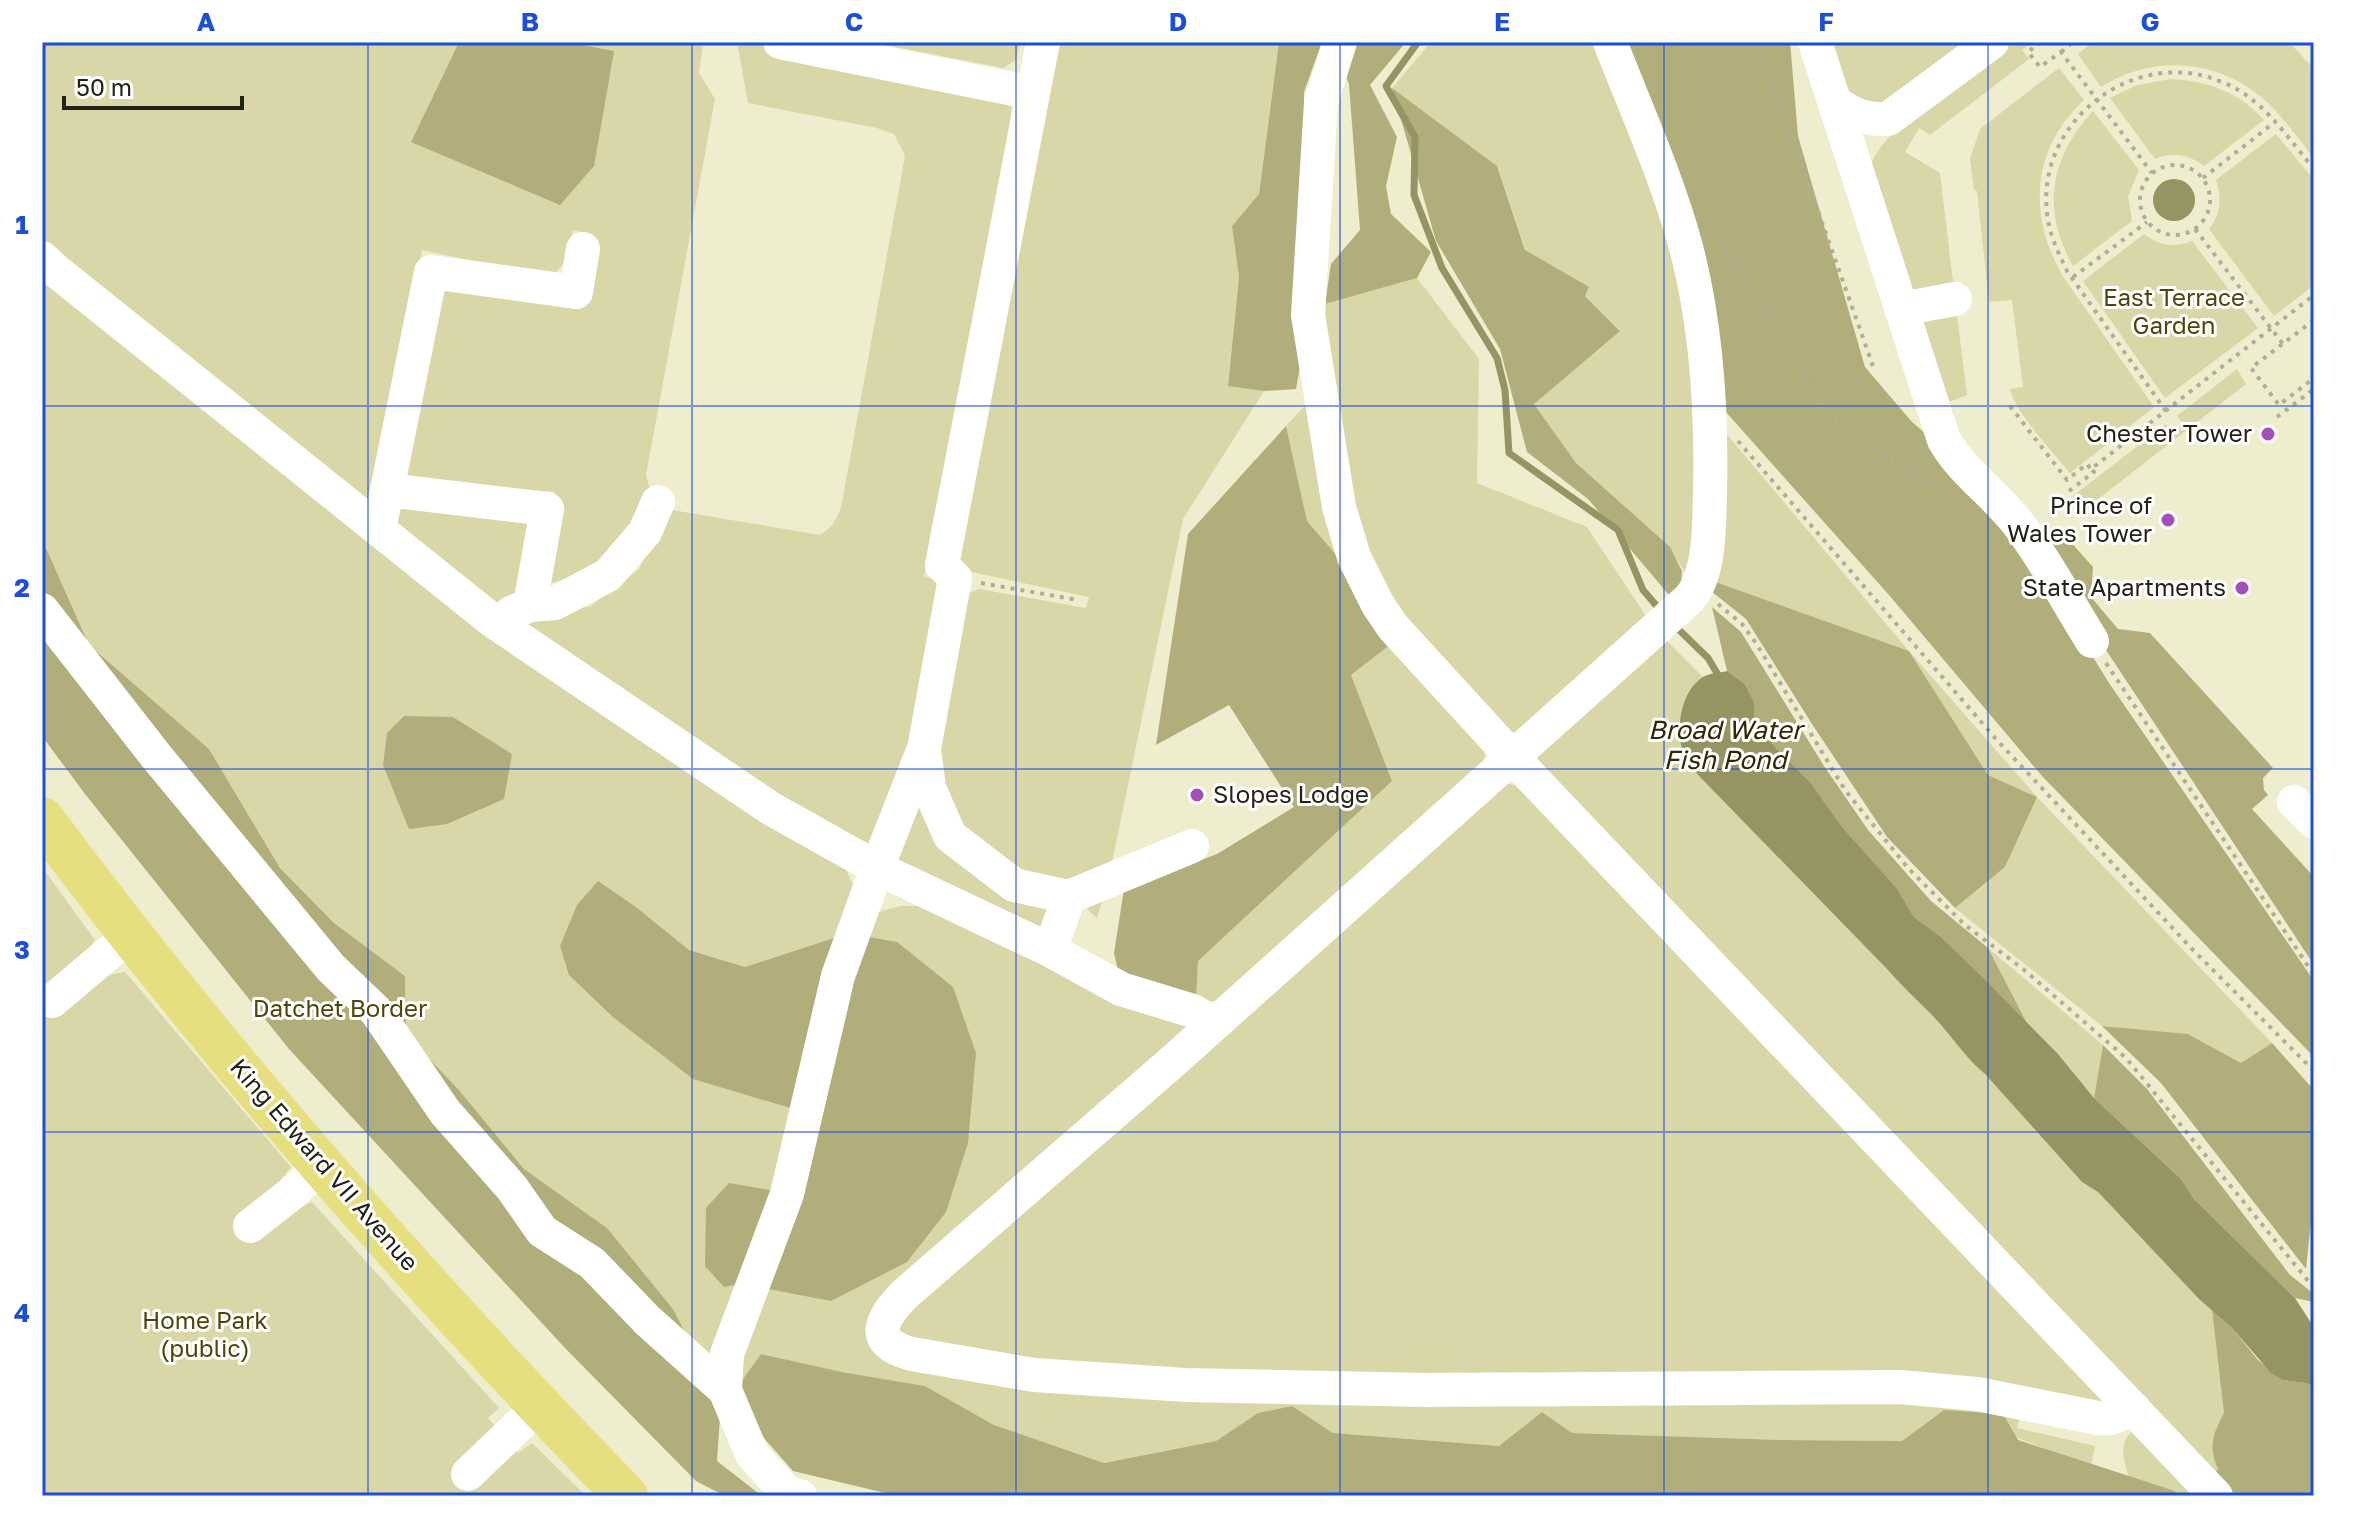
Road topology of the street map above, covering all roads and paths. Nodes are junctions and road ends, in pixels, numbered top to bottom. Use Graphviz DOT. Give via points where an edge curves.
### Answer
graph roads {
  1 [pos="780,42"];
  2 [pos="1043,42"];
  3 [pos="1340,42"];
  4 [pos="1610,42"];
  5 [pos="1758,42"];
  6 [pos="1815,42"];
  7 [pos="1992,42"];
  8 [pos="2041,42"];
  9 [pos="2073,42"];
  10 [pos="2061,52"];
  11 [pos="1033,93"];
  12 [pos="2097,99"];
  13 [pos="1835,102"];
  14 [pos="1888,119"];
  15 [pos="2275,122"];
  16 [pos="1856,167"];
  17 [pos="2314,169"];
  18 [pos="2152,173"];
  19 [pos="2203,178"];
  20 [pos="2147,222"];
  21 [pos="1709,224"];
  22 [pos="2195,229"];
  23 [pos="583,249"];
  24 [pos="42,258"];
  25 [pos="2073,277"];
  26 [pos="2314,295"];
  27 [pos="1955,299"];
  28 [pos="1901,309"];
  29 [pos="2314,320"];
  30 [pos="2270,327"];
  31 [pos="2283,344"];
  32 [pos="1873,366"];
  33 [pos="2312,379"];
  34 [pos="2314,388"];
  35 [pos="2010,406"];
  36 [pos="2166,411"];
  37 [pos="1708,412"];
  38 [pos="2277,417"];
  39 [pos="2091,469"];
  40 [pos="387,490"];
  41 [pos="2069,491"];
  42 [pos="658,502"];
  43 [pos="1960,502"];
  44 [pos="379,530"];
  45 [pos="955,578"];
  46 [pos="1078,600"];
  47 [pos="530,605"];
  48 [pos="1677,609"];
  49 [pos="42,610"];
  50 [pos="493,621"];
  51 [pos="2092,641"];
  52 [pos="924,749"];
  53 [pos="1512,757"];
  54 [pos="42,819"];
  55 [pos="1192,846"];
  56 [pos="877,868"];
  57 [pos="1069,897"];
  58 [pos="129,936"];
  59 [pos="1050,950"];
  60 [pos="2314,975"];
  61 [pos="52,1001"];
  62 [pos="1214,1024"];
  63 [pos="2314,1071"];
  64 [pos="321,1166"];
  65 [pos="250,1226"];
  66 [pos="2314,1288"];
  67 [pos="725,1390"];
  68 [pos="539,1406"];
  69 [pos="2134,1409"];
  70 [pos="468,1474"];
  71 [pos="626,1496"];
  72 [pos="800,1496"];
  73 [pos="2216,1496"];
  1 -- 11 [label="lane"];
  2 -- 11 [label="lane"];
  3 -- 53 [label="lane" via="1321,102 1308,315 1339,507 1354,557 1393,627"];
  4 -- 37 [label="lane" via="1686,246 1703,328"];
  5 -- 32 [label="path"];
  6 -- 13 [label="lane"];
  7 -- 14 [label="lane"];
  8 -- 10 [label="path" via="2028,52 2040,67"];
  9 -- 10 [label="path"];
  10 -- 12 [label="path"];
  11 -- 45 [label="lane" via="942,565"];
  12 -- 15 [label="path" via="2139,77 2186,73 2233,86"];
  12 -- 18 [label="path"];
  12 -- 25 [label="path" via="2066,132 2048,182 2050,229"];
  13 -- 14 [label="lane" via="1854,116"];
  13 -- 16 [label="lane"];
  14 -- 16 [label="lane" via="1860,150"];
  15 -- 17 [label="path"];
  15 -- 19 [label="path"];
  16 -- 28 [label="lane"];
  18 -- 19 [label="path" via="2179,165"];
  18 -- 20 [label="path" via="2139,202"];
  19 -- 22 [label="path" via="2210,201"];
  20 -- 22 [label="path" via="2165,234"];
  20 -- 25 [label="path"];
  21 -- 43 [label="path" via="1834,417"];
  22 -- 30 [label="path"];
  23 -- 40 [label="lane" via="576,292 431,272"];
  24 -- 44 [label="lane"];
  25 -- 36 [label="path"];
  26 -- 30 [label="path"];
  27 -- 28 [label="lane"];
  28 -- 51 [label="lane" via="1944,440 2022,529"];
  29 -- 31 [label="path"];
  30 -- 31 [label="path"];
  30 -- 36 [label="path"];
  31 -- 33 [label="path" via="2251,368 2279,405"];
  33 -- 34 [label="path"];
  34 -- 38 [label="path"];
  35 -- 39 [label="path" via="2067,480 2087,464"];
  36 -- 39 [label="path"];
  37 -- 48 [label="lane" via="1709,526 1701,575"];
  37 -- 63 [label="path" via="1996,739"];
  39 -- 41 [label="path" via="2094,472"];
  40 -- 44 [label="lane"];
  40 -- 47 [label="lane" via="547,509"];
  42 -- 47 [label="lane" via="645,532 608,575 555,603"];
  44 -- 50 [label="lane"];
  45 -- 46 [label="path"];
  45 -- 52 [label="lane"];
  47 -- 50 [label="lane"];
  48 -- 53 [label="lane"];
  48 -- 66 [label="path" via="1726,609 1742,624 1845,790 1908,868 1965,925 2134,1066"];
  49 -- 67 [label="lane" via="331,968 376,1011 445,1112 542,1231 592,1263"];
  50 -- 56 [label="lane" via="770,808"];
  51 -- 60 [label="path"];
  52 -- 56 [label="lane"];
  52 -- 57 [label="lane" via="929,788 950,836 1014,885"];
  53 -- 62 [label="lane"];
  53 -- 69 [label="lane"];
  54 -- 58 [label="main road, King Edward VII Avenue"];
  55 -- 57 [label="lane"];
  56 -- 59 [label="lane"];
  56 -- 67 [label="lane" via="838,976 787,1194 727,1354"];
  57 -- 59 [label="lane"];
  58 -- 61 [label="lane"];
  58 -- 64 [label="main road, King Edward VII Avenue"];
  59 -- 62 [label="lane" via="1121,989 1193,1011"];
  62 -- 69 [label="lane" via="905,1294 883,1319 884,1338 912,1354 1034,1375 1159,1384 1427,1390 1900,1387 1977,1394 2098,1418"];
  64 -- 65 [label="lane"];
  64 -- 68 [label="main road, King Edward VII Avenue"];
  67 -- 72 [label="lane" via="752,1454 787,1493"];
  68 -- 70 [label="lane"];
  68 -- 71 [label="main road, King Edward VII Avenue"];
  69 -- 73 [label="lane"];
}
